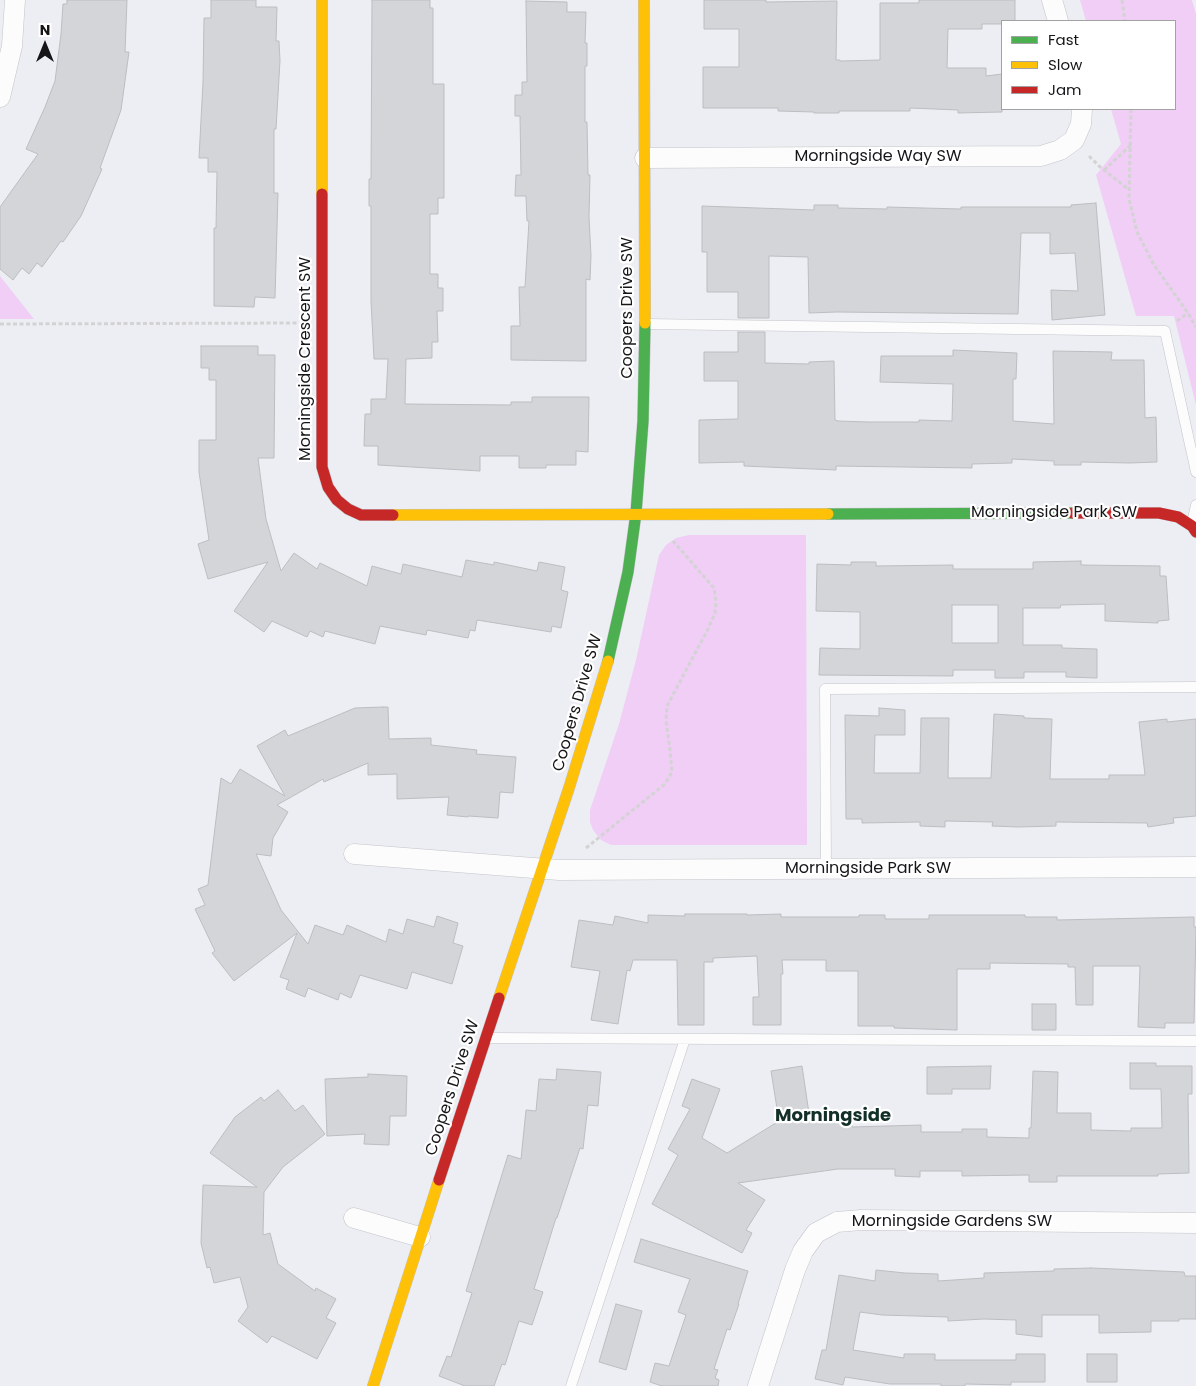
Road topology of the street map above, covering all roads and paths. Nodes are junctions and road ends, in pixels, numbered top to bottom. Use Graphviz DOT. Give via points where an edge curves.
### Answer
graph roads {
  1 [pos="16,0"];
  2 [pos="322,0"];
  3 [pos="644,0"];
  4 [pos="1052,0"];
  5 [pos="1122,0"];
  6 [pos="1058,20"];
  7 [pos="1125,20"];
  8 [pos="0,98"];
  9 [pos="1082,110"];
  10 [pos="1131,110"];
  11 [pos="1074,140"];
  12 [pos="1131,144"];
  13 [pos="645,158"];
  14 [pos="1104,170"];
  15 [pos="1129,190"];
  16 [pos="322,323"];
  17 [pos="0,324"];
  18 [pos="645,324"];
  19 [pos="1196,326"];
  20 [pos="1196,472"];
  21 [pos="1196,505"];
  22 [pos="636,513"];
  23 [pos="1194,529"];
  24 [pos="670,538"];
  25 [pos="1196,686"];
  26 [pos="354,854"];
  27 [pos="1196,867"];
  28 [pos="826,869"];
  29 [pos="550,870"];
  30 [pos="486,1038"];
  31 [pos="685,1039"];
  32 [pos="1196,1041"];
  33 [pos="354,1218"];
  34 [pos="1196,1223"];
  35 [pos="420,1238"];
  36 [pos="373,1386"];
  37 [pos="571,1386"];
  38 [pos="758,1386"];
  1 -- 8 [label="street" via="12,46"];
  2 -- 16 [label="street, Morningside Crescent SW"];
  3 -- 13 [label="street, Coopers Drive SW"];
  4 -- 6 [label="street"];
  5 -- 7 [label="path"];
  9 -- 11 [label="street" via="1082,124"];
  10 -- 12 [label="path"];
  11 -- 13 [label="street, Morningside Way SW" via="1060,150 1041,156"];
  11 -- 14 [label="path"];
  12 -- 14 [label="path"];
  12 -- 15 [label="path"];
  13 -- 18 [label="street, Coopers Drive SW"];
  14 -- 15 [label="path"];
  15 -- 19 [label="path" via="1137,232 1154,265"];
  16 -- 17 [label="path"];
  16 -- 22 [label="street, Morningside Crescent SW" via="322,467 328,487 348,509 361,515"];
  18 -- 20 [label="lane" via="1165,330"];
  18 -- 22 [label="street, Coopers Drive SW" via="643,421"];
  21 -- 23 [label="lane"];
  22 -- 23 [label="street, Morningside Park SW" via="1159,513 1178,517"];
  22 -- 29 [label="street, Coopers Drive SW" via="612,648 570,788"];
  24 -- 29 [label="path" via="714,588 716,601 707,631 667,706 672,772 665,784"];
  25 -- 28 [label="lane" via="824,690"];
  26 -- 29 [label="street, Morningside Park SW"];
  27 -- 28 [label="street, Morningside Park SW"];
  28 -- 29 [label="street, Morningside Park SW"];
  29 -- 30 [label="street, Coopers Drive SW"];
  30 -- 31 [label="lane"];
  30 -- 35 [label="street, Coopers Drive SW"];
  31 -- 32 [label="lane"];
  31 -- 37 [label="lane"];
  33 -- 35 [label="street"];
  34 -- 38 [label="street, Morningside Gardens SW" via="836,1222 816,1233 803,1251"];
  35 -- 36 [label="street, Coopers Drive SW"];
}
